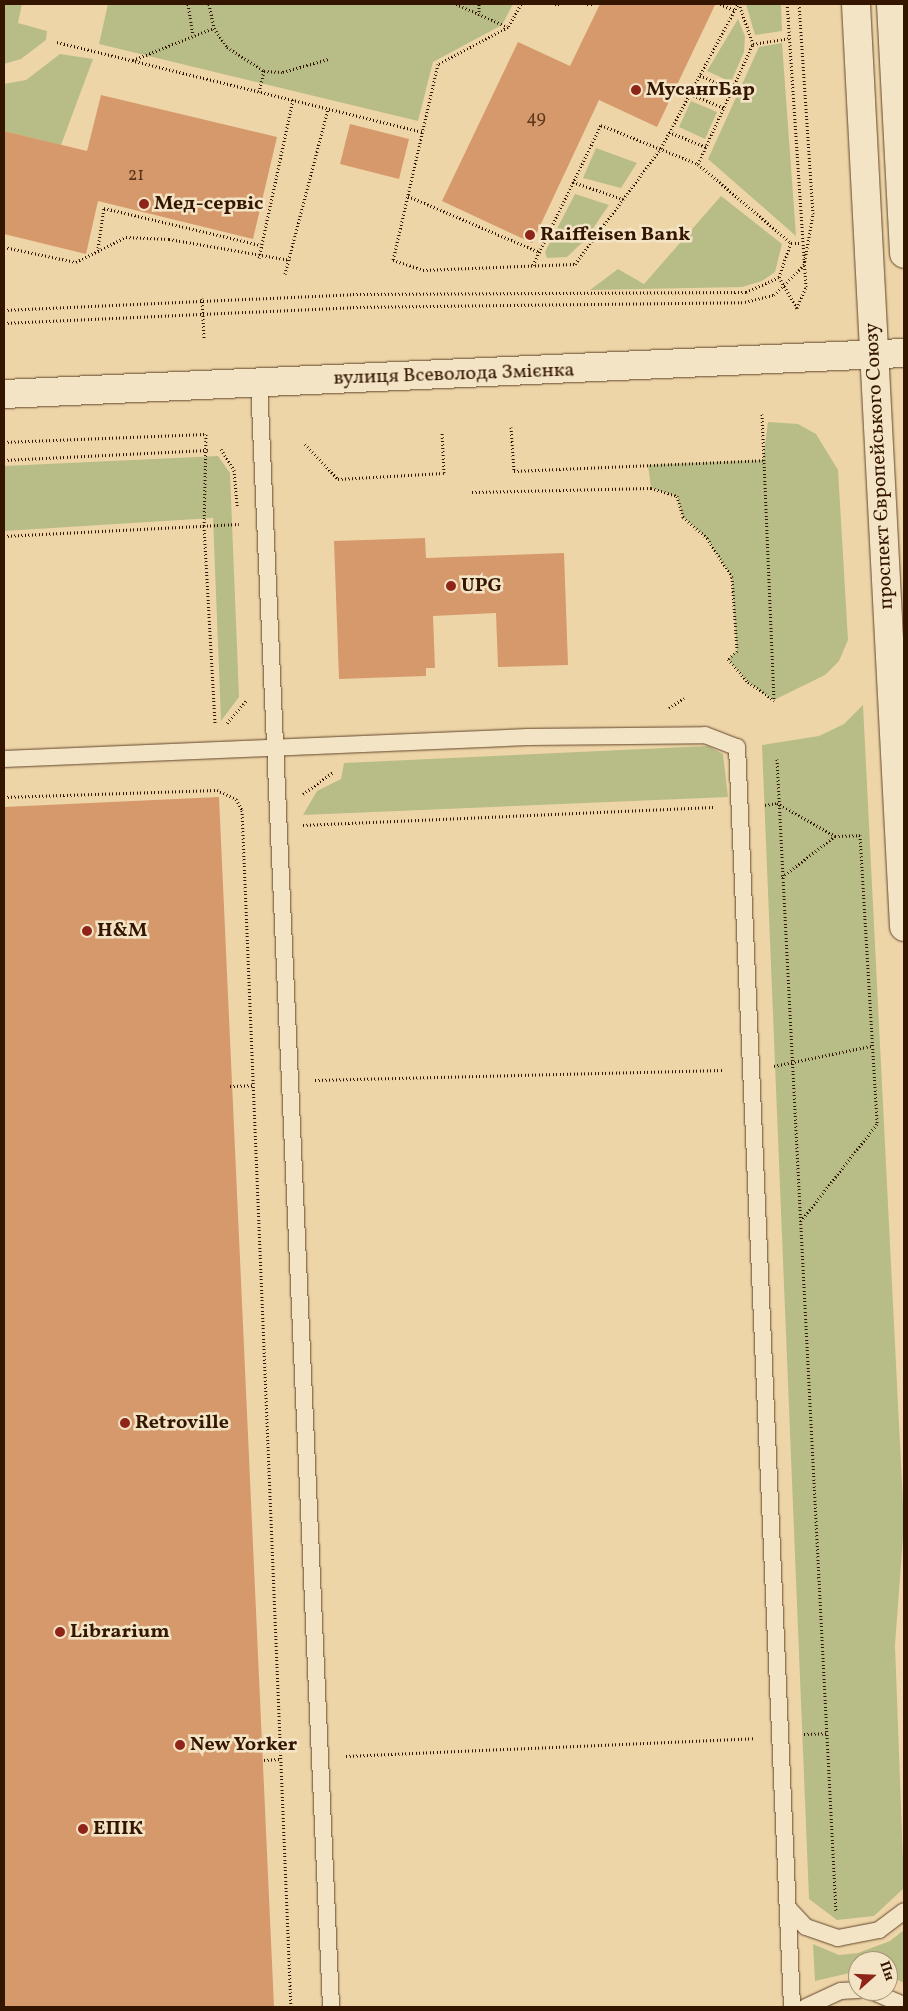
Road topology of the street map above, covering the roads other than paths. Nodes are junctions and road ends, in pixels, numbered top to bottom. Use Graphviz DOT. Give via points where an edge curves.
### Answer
graph roads {
  1 [pos="856,4"];
  2 [pos="891,4"];
  3 [pos="903,202"];
  4 [pos="904,254"];
  5 [pos="904,352"];
  6 [pos="873,354"];
  7 [pos="259,383"];
  8 [pos="4,394"];
  9 [pos="274,748"];
  10 [pos="4,759"];
  11 [pos="904,927"];
  12 [pos="788,1908"];
  13 [pos="904,1911"];
  14 [pos="848,1991"];
  15 [pos="331,2007"];
  16 [pos="792,2007"];
  17 [pos="806,2007"];
  1 -- 6 [label="main road, проспект Європейського Союзу"];
  2 -- 3 [label="main road"];
  3 -- 4 [label="main road"];
  5 -- 6 [label="main road, вулиця Всеволода Змієнка"];
  6 -- 7 [label="main road, вулиця Всеволода Змієнка"];
  6 -- 11 [label="main road, проспект Європейського Союзу"];
  7 -- 8 [label="main road, вулиця Всеволода Змієнка"];
  7 -- 9 [label="lane"];
  9 -- 10 [label="lane"];
  9 -- 12 [label="lane" via="469,738 705,735 737,747"];
  9 -- 15 [label="lane"];
  12 -- 13 [label="lane" via="806,1927 838,1938 880,1930"];
  12 -- 16 [label="lane"];
  14 -- 17 [label="lane"];
}
